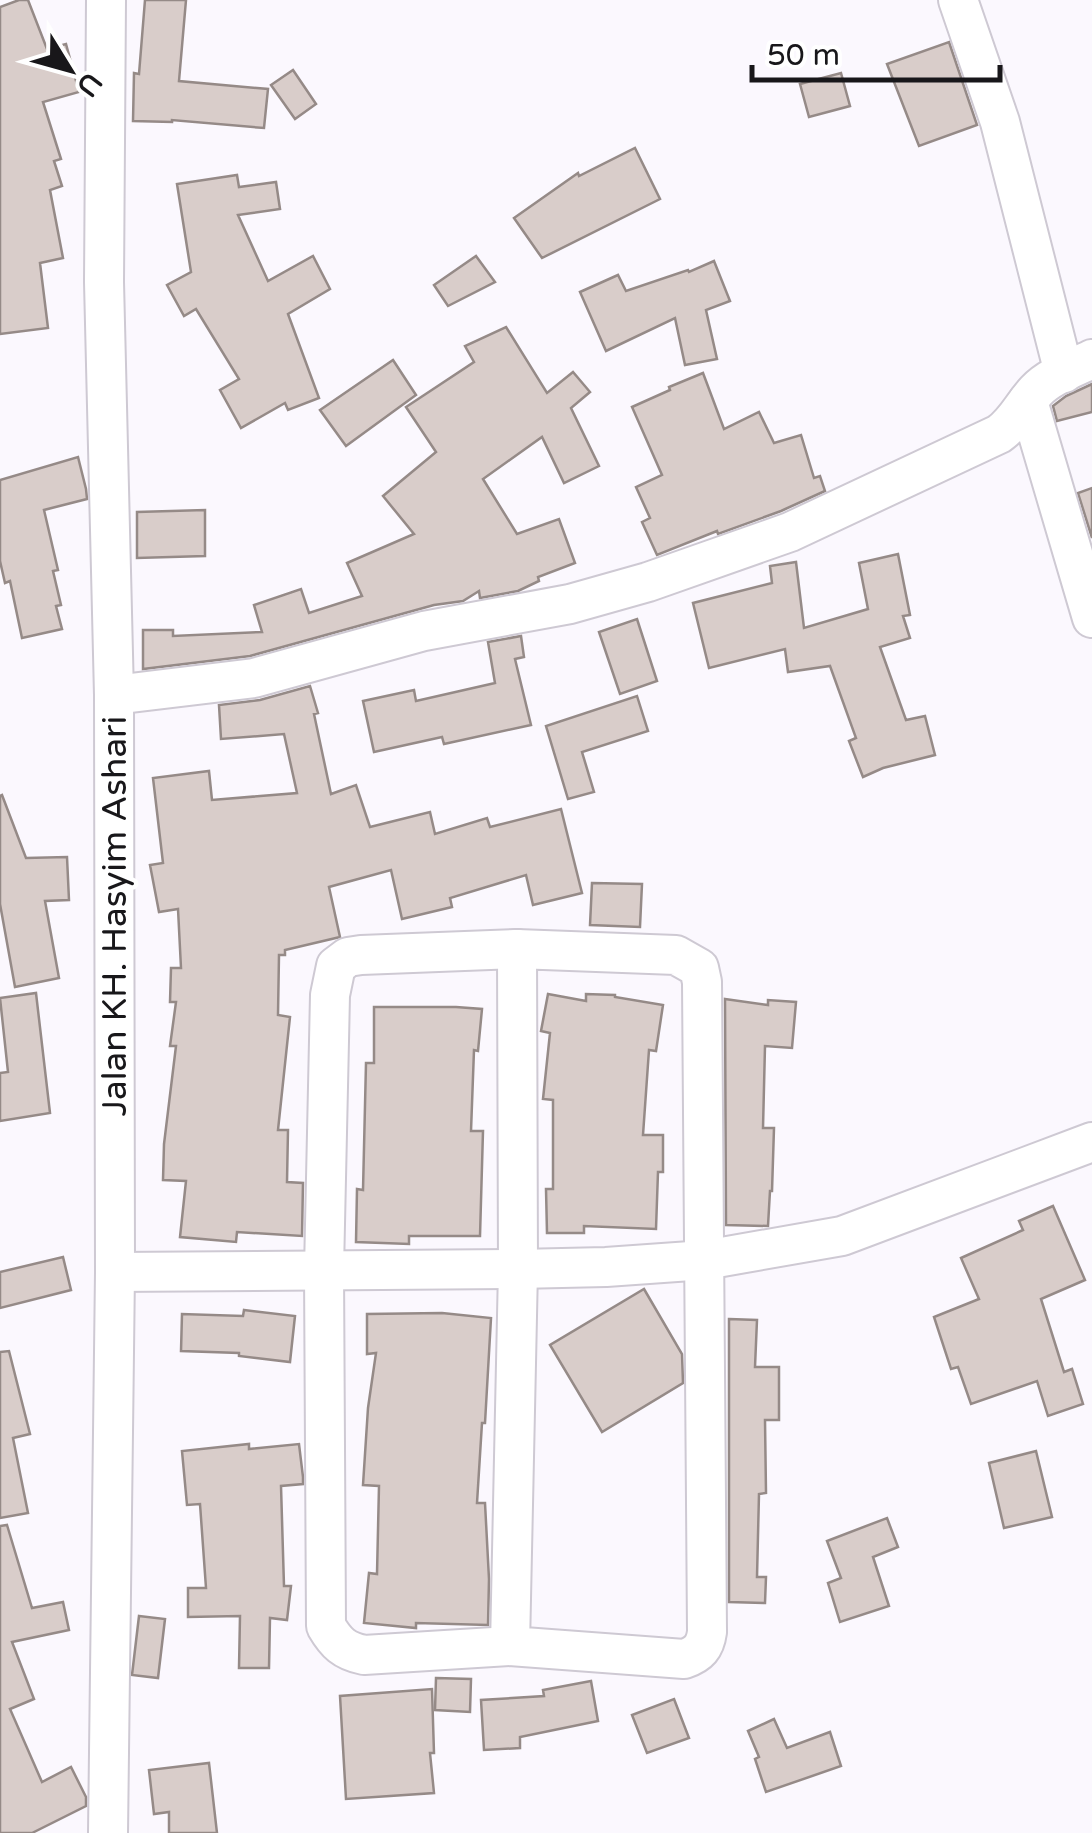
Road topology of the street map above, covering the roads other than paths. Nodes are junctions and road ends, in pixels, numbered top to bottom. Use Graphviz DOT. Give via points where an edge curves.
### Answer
graph roads {
  1 [pos="106,0"];
  2 [pos="958,0"];
  3 [pos="1078,366"];
  4 [pos="1028,401"];
  5 [pos="1092,618"];
  6 [pos="114,695"];
  7 [pos="517,949"];
  8 [pos="1092,1142"];
  9 [pos="705,1260"];
  10 [pos="518,1269"];
  11 [pos="324,1270"];
  12 [pos="114,1272"];
  13 [pos="510,1646"];
  14 [pos="108,1833"];
  1 -- 6 [label="street, Jalan KH. Hasyim Ashari" via="104,282"];
  2 -- 3 [label="street"];
  3 -- 4 [label="street"];
  4 -- 5 [label="street"];
  4 -- 6 [label="street" via="1010,427 981,442 790,532 648,582 424,631 254,678"];
  6 -- 12 [label="street, Jalan KH. Hasyim Ashari"];
  7 -- 9 [label="street" via="676,955 698,968"];
  7 -- 10 [label="street"];
  7 -- 11 [label="street" via="360,955 336,966"];
  8 -- 9 [label="street" via="842,1236"];
  9 -- 10 [label="street"];
  9 -- 13 [label="street" via="705,1643 693,1656 672,1660"];
  10 -- 11 [label="street"];
  10 -- 13 [label="street"];
  11 -- 12 [label="street"];
  11 -- 13 [label="street" via="326,1626 335,1642 364,1655"];
  12 -- 14 [label="street, Jalan KH. Hasyim Ashari"];
}
